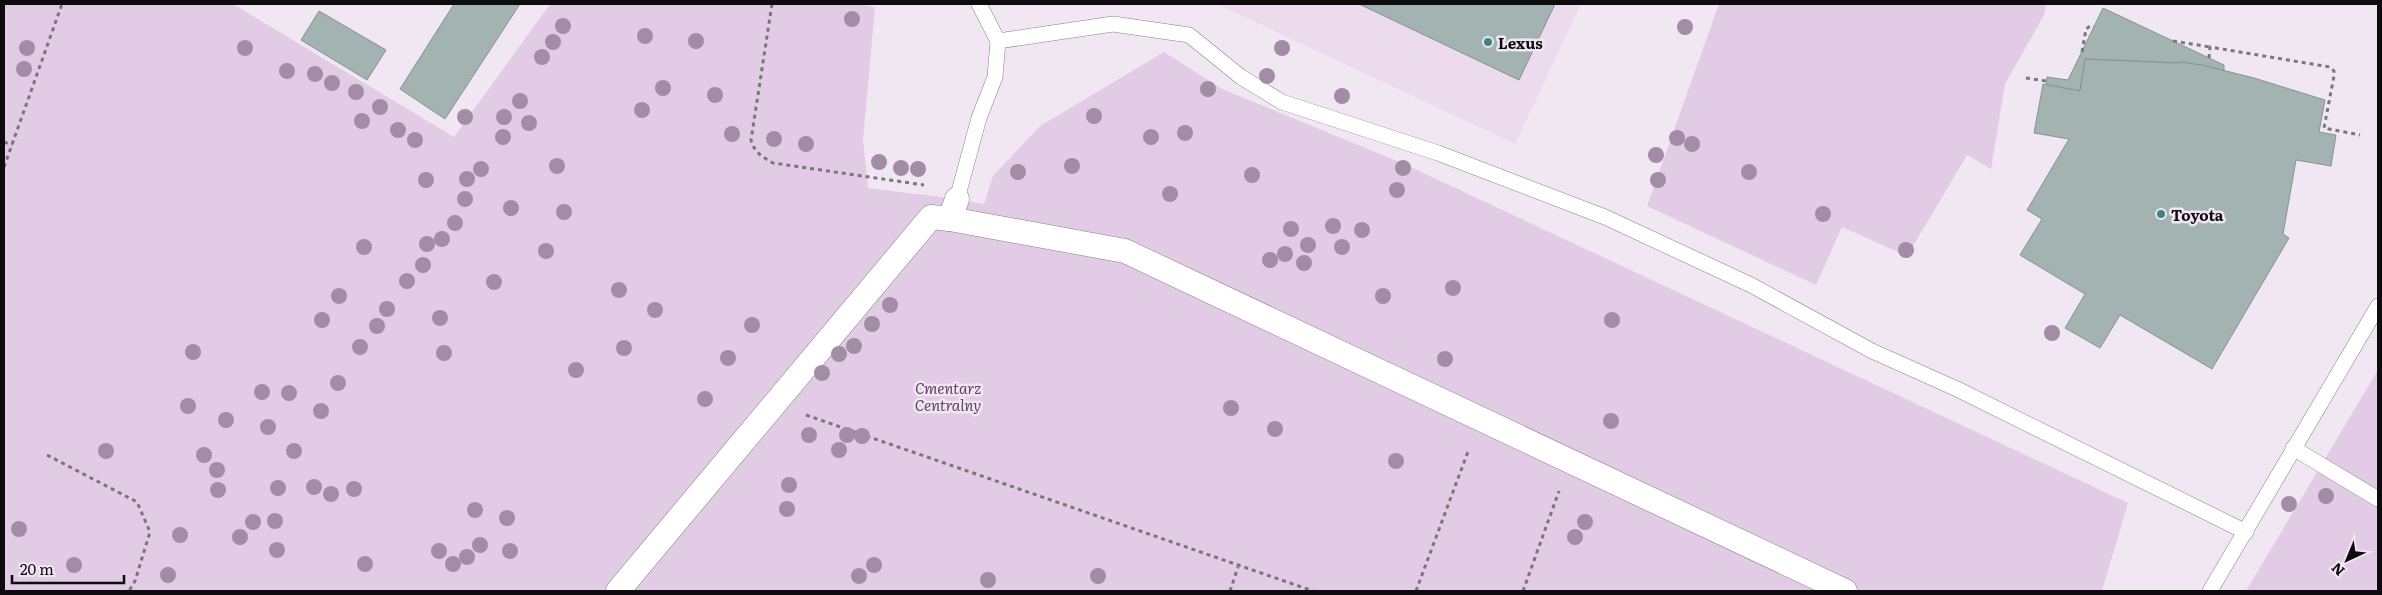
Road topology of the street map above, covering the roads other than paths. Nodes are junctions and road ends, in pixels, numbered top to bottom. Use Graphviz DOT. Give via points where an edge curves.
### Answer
graph roads {
  1 [pos="979,4"];
  2 [pos="998,41"];
  3 [pos="955,203"];
  4 [pos="2378,306"];
  5 [pos="2293,448"];
  6 [pos="2378,499"];
  7 [pos="2246,532"];
  8 [pos="618,591"];
  9 [pos="1844,591"];
  10 [pos="2210,591"];
  1 -- 2 [label="lane"];
  2 -- 3 [label="lane" via="995,77 979,118"];
  2 -- 7 [label="lane" via="1114,24 1189,35 1241,77 1282,102 1438,153 1606,217 1751,285 1872,351 1957,389"];
  3 -- 8 [label="street" via="931,217"];
  3 -- 9 [label="street" via="1125,251"];
  4 -- 5 [label="lane"];
  5 -- 6 [label="lane"];
  5 -- 7 [label="lane"];
  7 -- 10 [label="lane"];
}
